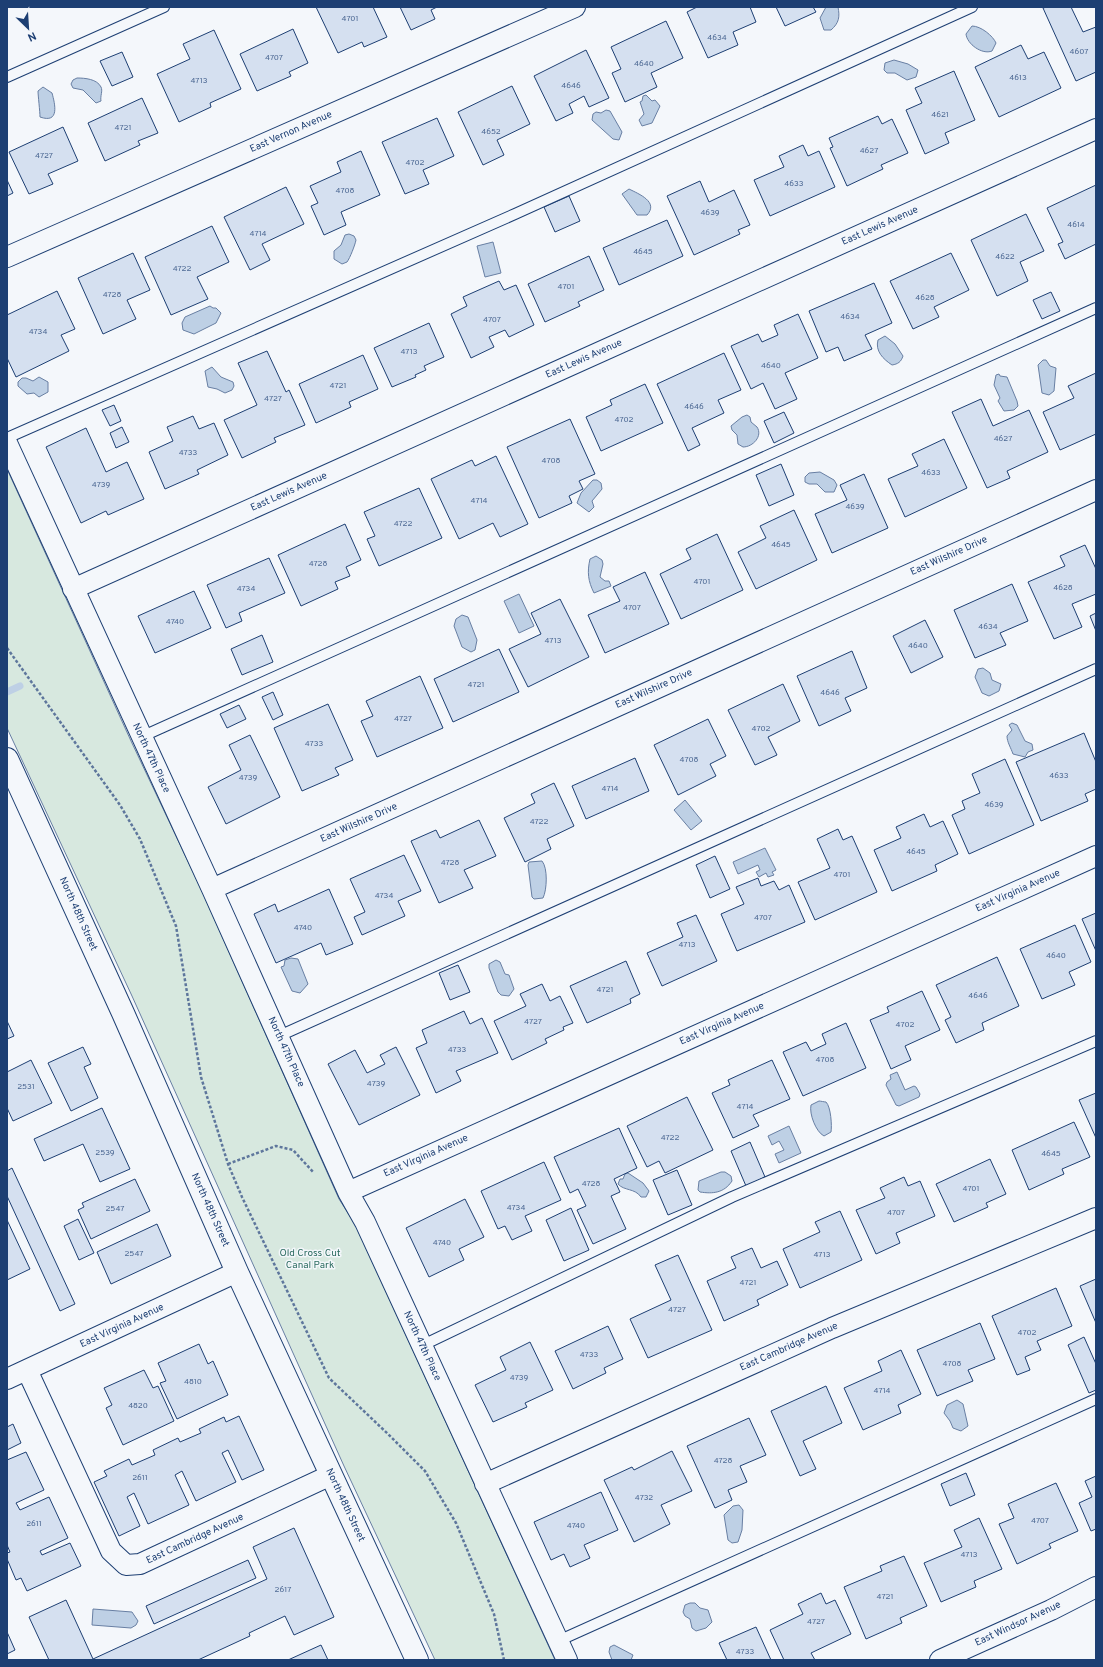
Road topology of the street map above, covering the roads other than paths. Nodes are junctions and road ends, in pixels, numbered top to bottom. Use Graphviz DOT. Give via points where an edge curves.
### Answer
graph roads {
  1 [pos="164,7"];
  2 [pos="575,7"];
  3 [pos="972,7"];
  4 [pos="7,77"];
  5 [pos="1096,129"];
  6 [pos="7,257"];
  7 [pos="1096,308"];
  8 [pos="7,438"];
  9 [pos="7,443"];
  10 [pos="1096,490"];
  11 [pos="73,589"];
  12 [pos="1096,669"];
  13 [pos="141,737"];
  14 [pos="7,759"];
  15 [pos="1096,856"];
  16 [pos="212,889"];
  17 [pos="279,1036"];
  18 [pos="1096,1041"];
  19 [pos="348,1192"];
  20 [pos="1096,1218"];
  21 [pos="237,1272"];
  22 [pos="421,1346"];
  23 [pos="27,1370"];
  24 [pos="7,1379"];
  25 [pos="1096,1399"];
  26 [pos="331,1475"];
  27 [pos="485,1484"];
  28 [pos="1096,1587"];
  29 [pos="558,1641"];
  30 [pos="417,1660"];
  31 [pos="567,1660"];
  32 [pos="940,1660"];
  1 -- 4 [label="lane"];
  2 -- 6 [label="street, East Vernon Avenue"];
  3 -- 8 [label="lane" via="515,214"];
  5 -- 11 [label="street, East Lewis Avenue"];
  7 -- 13 [label="lane"];
  9 -- 11 [label="street, North 47th Place"];
  10 -- 16 [label="street, East Wilshire Drive"];
  11 -- 13 [label="street, North 47th Place"];
  12 -- 17 [label="lane" via="318,1016"];
  13 -- 16 [label="street, North 47th Place"];
  14 -- 21 [label="street, North 48th Street"];
  15 -- 19 [label="street, East Virginia Avenue"];
  16 -- 17 [label="street, North 47th Place"];
  17 -- 19 [label="street, North 47th Place"];
  18 -- 22 [label="lane" via="732,1197"];
  19 -- 22 [label="street, North 47th Place" via="365,1222"];
  20 -- 27 [label="street, East Cambridge Avenue" via="832,1328"];
  21 -- 23 [label="street, East Virginia Avenue"];
  21 -- 26 [label="street, North 48th Street"];
  22 -- 27 [label="street, North 47th Place"];
  23 -- 24 [label="street, East Virginia Avenue"];
  23 -- 26 [label="street, East Cambridge Avenue" via="110,1552 126,1565 140,1564"];
  25 -- 29 [label="lane"];
  26 -- 30 [label="street, North 48th Street"];
  27 -- 29 [label="street, North 47th Place"];
  28 -- 32 [label="street, East Windsor Avenue"];
  29 -- 31 [label="street, North 47th Place"];
}
